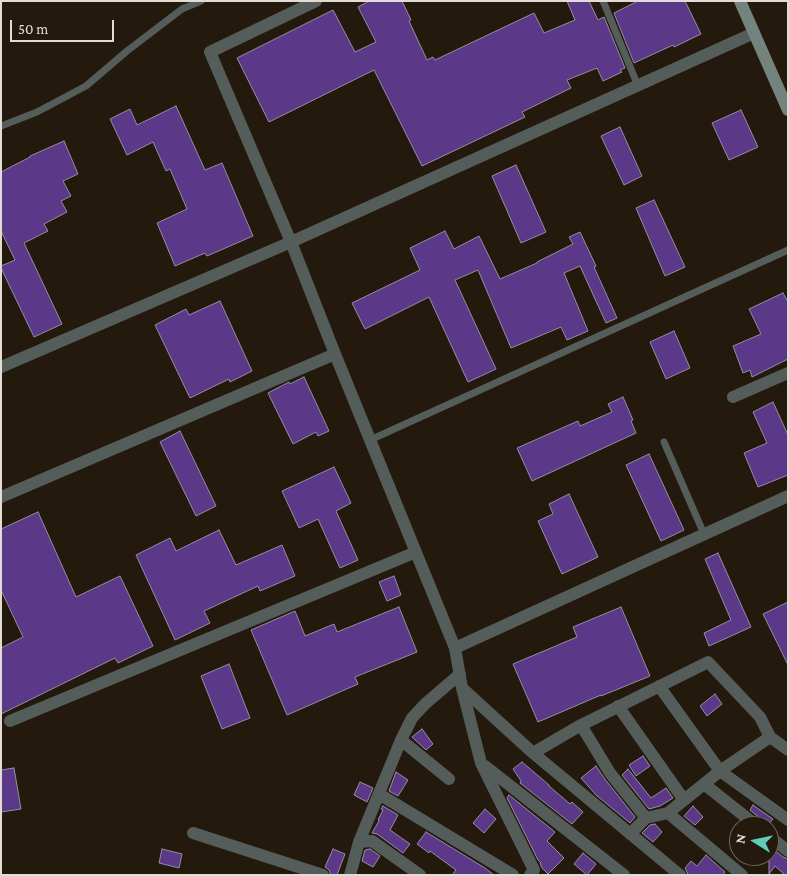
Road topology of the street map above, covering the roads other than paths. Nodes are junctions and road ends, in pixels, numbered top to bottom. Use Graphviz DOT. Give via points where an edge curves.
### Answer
graph roads {
  1 [pos="201,1"];
  2 [pos="316,1"];
  3 [pos="604,1"];
  4 [pos="740,1"];
  5 [pos="754,33"];
  6 [pos="638,86"];
  7 [pos="788,110"];
  8 [pos="1,126"];
  9 [pos="292,242"];
  10 [pos="788,250"];
  11 [pos="335,354"];
  12 [pos="1,367"];
  13 [pos="788,373"];
  14 [pos="733,397"];
  15 [pos="370,440"];
  16 [pos="664,442"];
  17 [pos="788,496"];
  18 [pos="1,497"];
  19 [pos="704,534"];
  20 [pos="416,552"];
  21 [pos="455,648"];
  22 [pos="460,674"];
  23 [pos="660,686"];
  24 [pos="462,688"];
  25 [pos="618,706"];
  26 [pos="10,721"];
  27 [pos="581,725"];
  28 [pos="770,737"];
  29 [pos="401,740"];
  30 [pos="788,750"];
  31 [pos="533,753"];
  32 [pos="481,763"];
  33 [pos="720,772"];
  34 [pos="449,779"];
  35 [pos="704,784"];
  36 [pos="379,794"];
  37 [pos="684,800"];
  38 [pos="668,813"];
  39 [pos="744,816"];
  40 [pos="646,818"];
  41 [pos="788,820"];
  42 [pos="193,833"];
  43 [pos="630,834"];
  44 [pos="359,842"];
  45 [pos="536,873"];
  46 [pos="351,874"];
  47 [pos="323,875"];
  48 [pos="420,875"];
  49 [pos="513,875"];
  50 [pos="624,875"];
  51 [pos="680,875"];
  52 [pos="742,875"];
  1 -- 8 [label="lane" via="182,9 86,86 37,112"];
  2 -- 9 [label="street" via="210,52"];
  3 -- 6 [label="lane"];
  4 -- 5 [label="street"];
  5 -- 6 [label="street"];
  5 -- 7 [label="street"];
  6 -- 9 [label="street"];
  9 -- 11 [label="street"];
  9 -- 12 [label="street"];
  10 -- 15 [label="lane"];
  11 -- 15 [label="street"];
  11 -- 18 [label="street"];
  13 -- 14 [label="street"];
  15 -- 20 [label="street"];
  16 -- 19 [label="lane"];
  17 -- 19 [label="street"];
  19 -- 21 [label="street"];
  20 -- 21 [label="street"];
  20 -- 26 [label="street"];
  21 -- 22 [label="street"];
  22 -- 24 [label="street"];
  22 -- 29 [label="street" via="412,718"];
  23 -- 25 [label="street"];
  23 -- 28 [label="street" via="708,662 760,717"];
  23 -- 33 [label="street"];
  24 -- 31 [label="street"];
  24 -- 32 [label="street"];
  25 -- 27 [label="street"];
  25 -- 37 [label="street"];
  27 -- 31 [label="street"];
  27 -- 40 [label="street" via="610,773"];
  28 -- 30 [label="street"];
  28 -- 33 [label="street"];
  29 -- 34 [label="street"];
  29 -- 36 [label="street"];
  31 -- 43 [label="street"];
  32 -- 45 [label="street"];
  32 -- 50 [label="street"];
  33 -- 35 [label="street"];
  33 -- 41 [label="street"];
  35 -- 37 [label="street"];
  35 -- 39 [label="street"];
  36 -- 44 [label="street"];
  36 -- 49 [label="street"];
  37 -- 38 [label="street"];
  38 -- 40 [label="street"];
  38 -- 52 [label="street"];
  40 -- 43 [label="street"];
  42 -- 47 [label="street"];
  43 -- 51 [label="street"];
  44 -- 46 [label="street"];
  44 -- 48 [label="street" via="372,841"];
}
